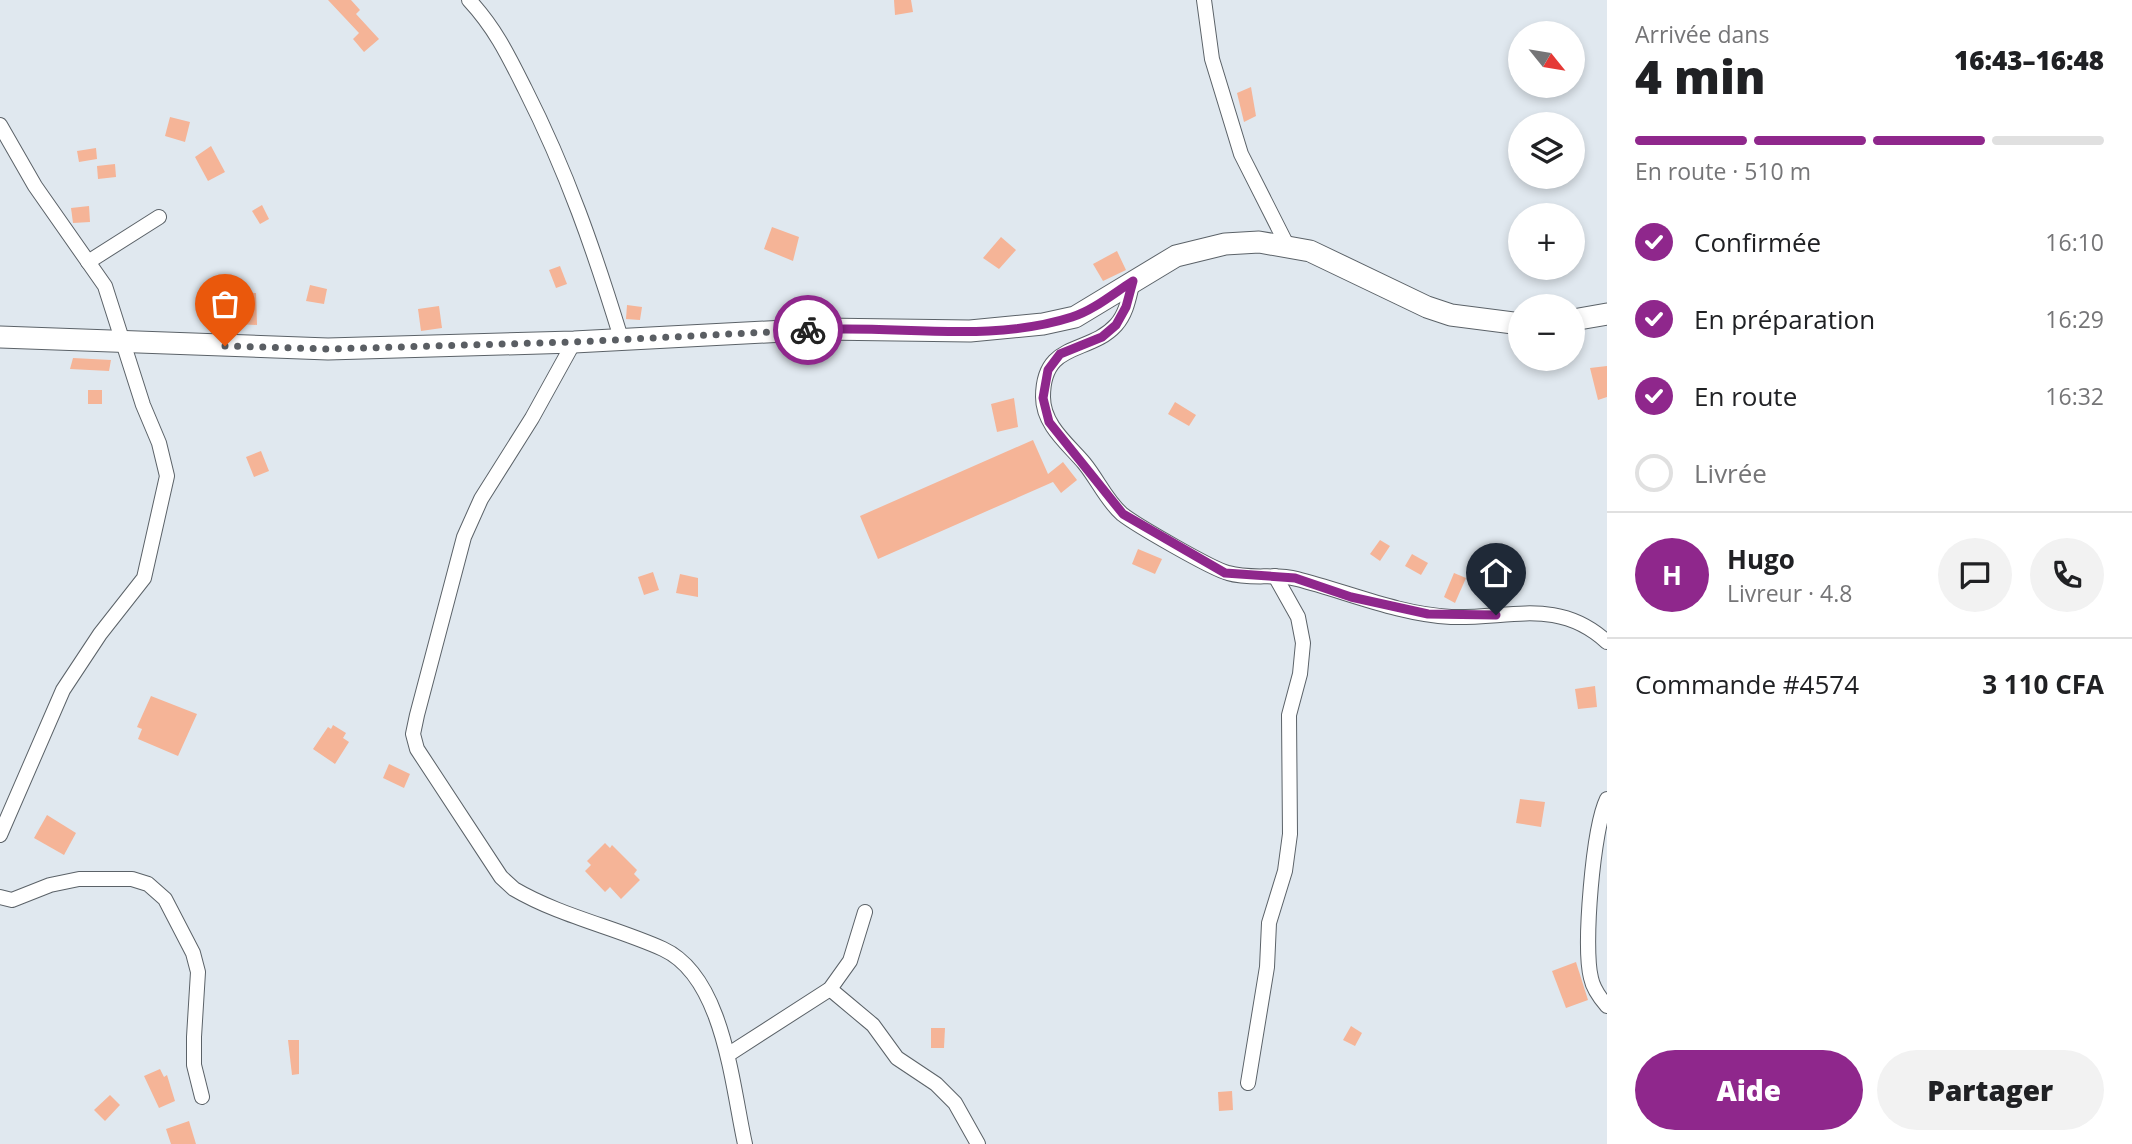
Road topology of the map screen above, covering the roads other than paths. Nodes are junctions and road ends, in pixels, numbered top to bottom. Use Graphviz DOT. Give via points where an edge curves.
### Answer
graph roads {
  1 [pos="469,0"];
  2 [pos="1204,0"];
  3 [pos="0,125"];
  4 [pos="159,217"];
  5 [pos="1287,245"];
  6 [pos="88,262"];
  7 [pos="1133,281"];
  8 [pos="1607,314"];
  9 [pos="1585,318"];
  10 [pos="1508,322"];
  11 [pos="0,337"];
  12 [pos="621,338"];
  13 [pos="574,342"];
  14 [pos="122,343"];
  15 [pos="1275,576"];
  16 [pos="1607,642"];
  17 [pos="1607,799"];
  18 [pos="0,835"];
  19 [pos="0,897"];
  20 [pos="865,912"];
  21 [pos="830,989"];
  22 [pos="1607,1006"];
  23 [pos="729,1054"];
  24 [pos="1248,1083"];
  25 [pos="202,1097"];
  26 [pos="746,1144"];
  27 [pos="978,1144"];
  1 -- 12 [label="street" via="492,25 541,121 586,225"];
  2 -- 5 [label="street" via="1212,58 1241,154"];
  3 -- 6 [label="street" via="35,186"];
  4 -- 6 [label="street"];
  5 -- 7 [label="street" via="1201,248 1176,256"];
  5 -- 10 [label="street" via="1310,251 1426,307"];
  6 -- 14 [label="street" via="105,286"];
  7 -- 12 [label="street" via="1075,317 1043,324 970,331 822,329"];
  7 -- 15 [label="street" via="1116,325 1102,337 1060,354 1048,370 1043,398 1049,422 1123,514 1225,573"];
  8 -- 9 [label="street"];
  11 -- 14 [label="street"];
  12 -- 13 [label="street"];
  13 -- 14 [label="street" via="328,349"];
  13 -- 23 [label="street" via="481,499 464,537 417,715 416,749 501,877 514,889 666,950 681,962 699,981"];
  14 -- 18 [label="street" via="167,476 144,578 63,690"];
  15 -- 16 [label="street" via="1428,614 1560,615 1585,624"];
  15 -- 24 [label="street" via="1298,617 1303,643 1289,716 1286,872 1269,923 1267,967"];
  17 -- 22 [label="street" via="1593,883 1589,954 1590,977"];
  19 -- 25 [label="street" via="12,900 79,879 132,879 148,884 165,899 198,972 194,1065"];
  20 -- 21 [label="street" via="849,961"];
  21 -- 23 [label="street"];
  21 -- 27 [label="street" via="873,1025 897,1058 955,1103"];
  23 -- 26 [label="street"];
}
